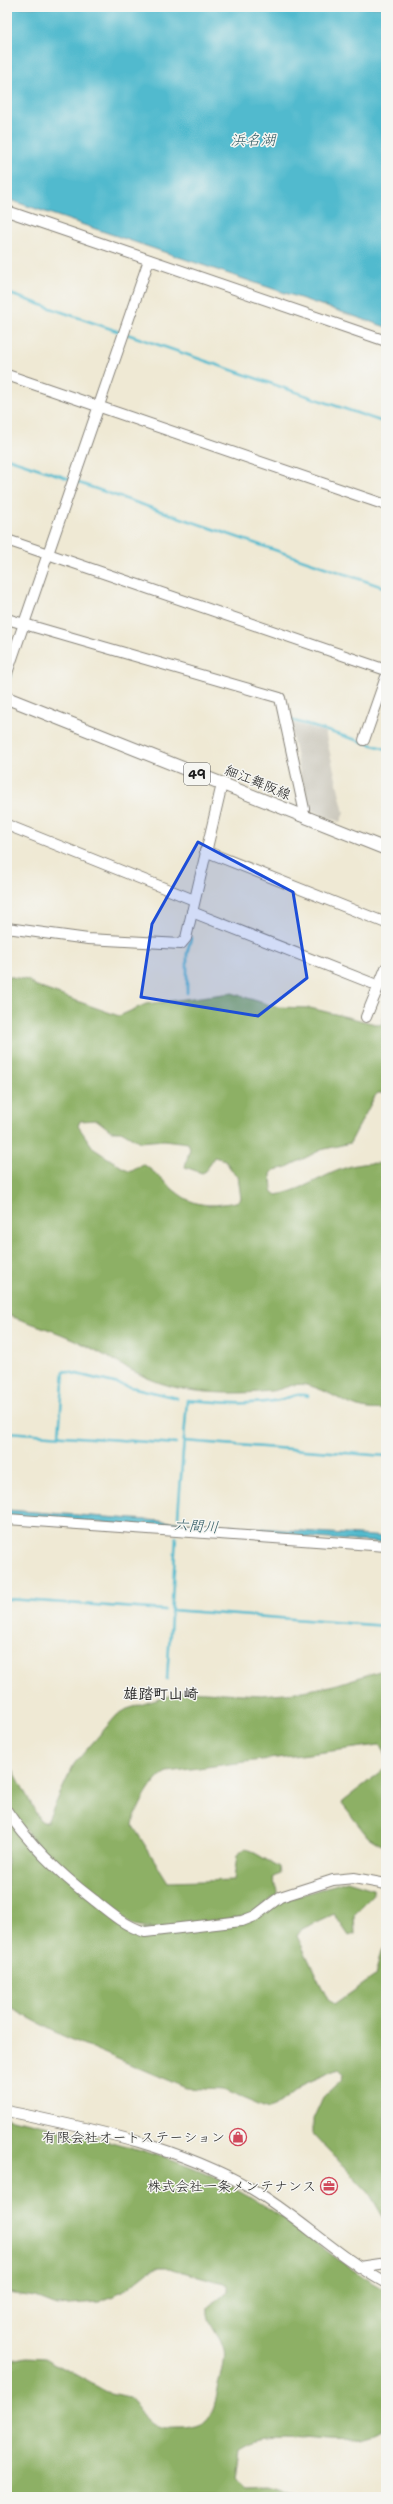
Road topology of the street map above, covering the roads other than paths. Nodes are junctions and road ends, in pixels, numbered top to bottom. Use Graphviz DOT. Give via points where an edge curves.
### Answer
graph roads {
  1 [pos="7,211"];
  2 [pos="149,260"];
  3 [pos="386,341"];
  4 [pos="7,375"];
  5 [pos="99,406"];
  6 [pos="386,505"];
  7 [pos="7,540"];
  8 [pos="48,554"];
  9 [pos="7,619"];
  10 [pos="24,624"];
  11 [pos="386,670"];
  12 [pos="7,673"];
  13 [pos="386,677"];
  14 [pos="7,698"];
  15 [pos="364,740"];
  16 [pos="222,784"];
  17 [pos="301,816"];
  18 [pos="7,825"];
  19 [pos="386,850"];
  20 [pos="205,851"];
  21 [pos="194,900"];
  22 [pos="192,912"];
  23 [pos="386,922"];
  24 [pos="7,928"];
  25 [pos="386,968"];
  26 [pos="379,986"];
  27 [pos="366,1017"];
  28 [pos="7,1519"];
  29 [pos="386,1546"];
  30 [pos="7,1811"];
  31 [pos="386,1884"];
  32 [pos="7,2111"];
  33 [pos="386,2263"];
  34 [pos="359,2268"];
  35 [pos="386,2283"];
  1 -- 2 [label="street"];
  2 -- 3 [label="street"];
  2 -- 5 [label="street"];
  4 -- 5 [label="street"];
  5 -- 6 [label="street"];
  5 -- 8 [label="street"];
  7 -- 8 [label="street"];
  8 -- 10 [label="street"];
  8 -- 11 [label="street"];
  9 -- 10 [label="street"];
  10 -- 12 [label="street"];
  10 -- 17 [label="street" via="280,698 304,809"];
  13 -- 15 [label="street"];
  14 -- 16 [label="main road, 細江舞阪線 / 49"];
  16 -- 17 [label="main road, 細江舞阪線 / 49"];
  16 -- 20 [label="street"];
  17 -- 19 [label="main road, 細江舞阪線 / 49"];
  18 -- 21 [label="street"];
  20 -- 21 [label="street"];
  20 -- 23 [label="street"];
  21 -- 22 [label="street"];
  22 -- 24 [label="street" via="184,942 177,944 88,939"];
  22 -- 26 [label="street"];
  25 -- 26 [label="street"];
  26 -- 27 [label="street"];
  28 -- 29 [label="street"];
  30 -- 31 [label="street" via="32,1845 68,1880 120,1920 132,1928 145,1932 242,1921 255,1916 280,1897 333,1880 354,1878"];
  32 -- 34 [label="street" via="121,2136 201,2164 276,2204"];
  33 -- 34 [label="street"];
  34 -- 35 [label="street"];
}
